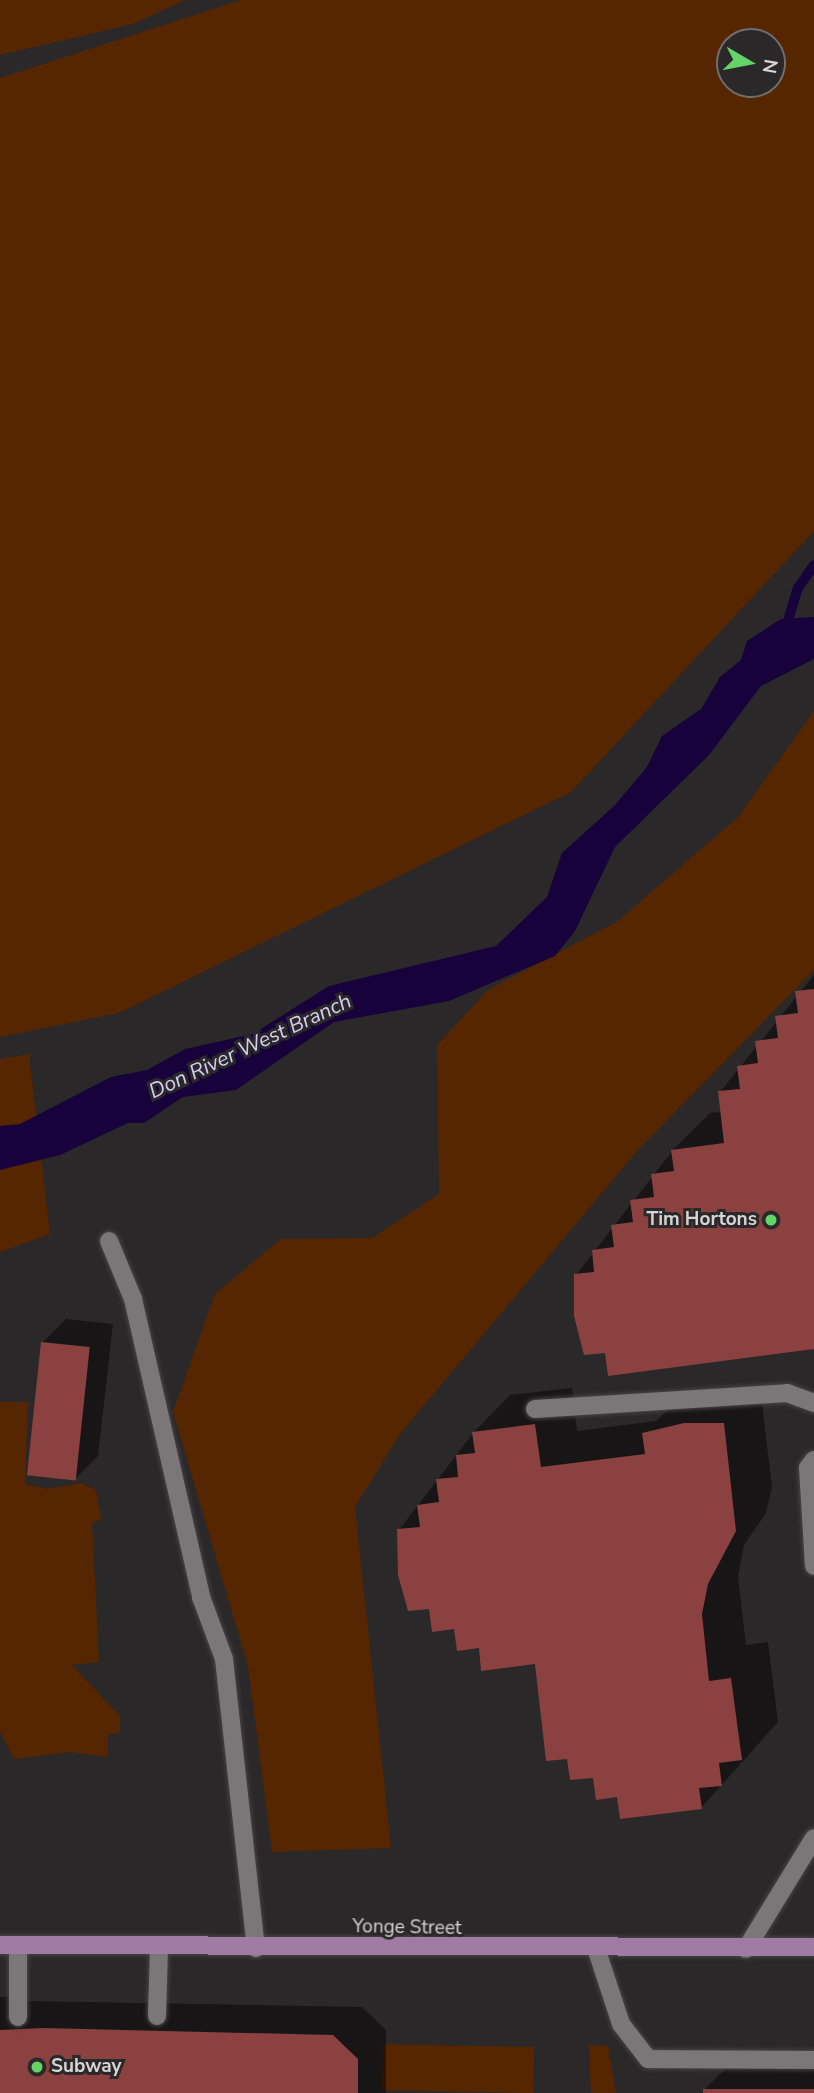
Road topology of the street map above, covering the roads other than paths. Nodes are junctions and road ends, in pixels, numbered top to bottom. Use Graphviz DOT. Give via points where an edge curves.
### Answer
graph roads {
  1 [pos="109,1241"];
  2 [pos="814,1403"];
  3 [pos="535,1409"];
  4 [pos="814,1460"];
  5 [pos="814,1566"];
  6 [pos="814,1838"];
  7 [pos="9,1945"];
  8 [pos="159,1947"];
  9 [pos="814,1947"];
  10 [pos="256,1948"];
  11 [pos="746,1949"];
  12 [pos="597,1951"];
  13 [pos="157,2016"];
  14 [pos="18,2017"];
  15 [pos="814,2060"];
  1 -- 10 [label="lane" via="133,1299 201,1597 224,1659"];
  2 -- 3 [label="lane" via="787,1393"];
  4 -- 5 [label="lane" via="808,1468"];
  6 -- 11 [label="lane"];
  7 -- 8 [label="main road, Yonge Street"];
  7 -- 14 [label="lane"];
  8 -- 10 [label="main road, Yonge Street"];
  8 -- 13 [label="lane"];
  9 -- 11 [label="main road, Yonge Street"];
  10 -- 12 [label="main road, Yonge Street"];
  11 -- 12 [label="main road, Yonge Street"];
  12 -- 15 [label="lane" via="621,2024 648,2059"];
}
